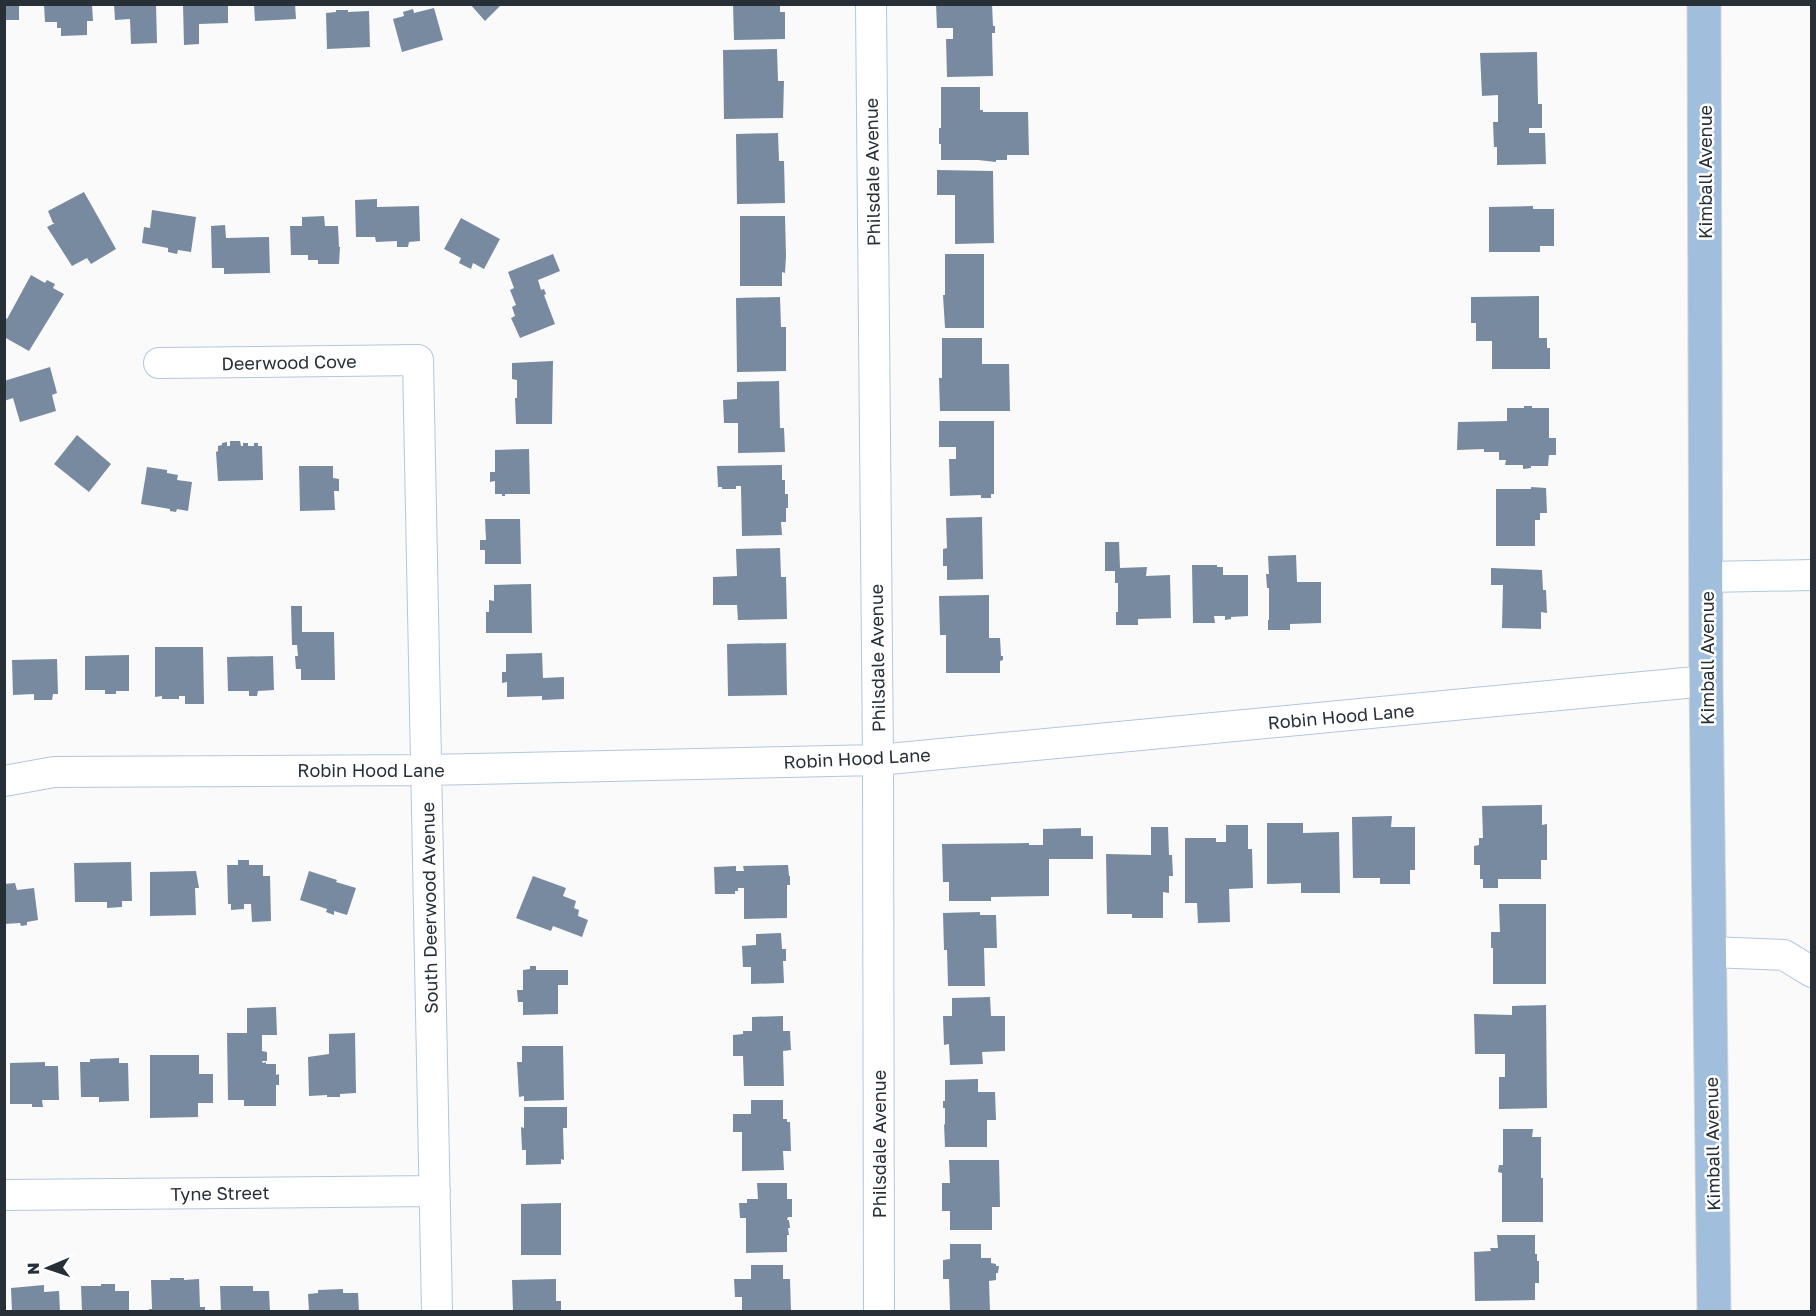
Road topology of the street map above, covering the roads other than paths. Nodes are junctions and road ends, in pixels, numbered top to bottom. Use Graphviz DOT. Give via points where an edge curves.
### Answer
graph roads {
  1 [pos="871,4"];
  2 [pos="1704,4"];
  3 [pos="418,360"];
  4 [pos="159,363"];
  5 [pos="1812,574"];
  6 [pos="1707,577"];
  7 [pos="1706,681"];
  8 [pos="878,760"];
  9 [pos="426,770"];
  10 [pos="4,781"];
  11 [pos="1710,952"];
  12 [pos="1812,972"];
  13 [pos="435,1191"];
  14 [pos="4,1195"];
  15 [pos="437,1311"];
  16 [pos="879,1311"];
  17 [pos="1714,1311"];
  1 -- 8 [label="street, Philsdale Avenue"];
  2 -- 6 [label="main road, Kimball Avenue"];
  3 -- 4 [label="street, Deerwood Cove"];
  3 -- 9 [label="street, South Deerwood Avenue"];
  5 -- 6 [label="street"];
  6 -- 7 [label="main road, Kimball Avenue"];
  7 -- 8 [label="street, Robin Hood Lane"];
  7 -- 11 [label="main road, Kimball Avenue"];
  8 -- 9 [label="street, Robin Hood Lane"];
  8 -- 16 [label="street, Philsdale Avenue"];
  9 -- 10 [label="street, Robin Hood Lane" via="54,772"];
  9 -- 13 [label="street, South Deerwood Avenue"];
  11 -- 12 [label="street" via="1784,955"];
  11 -- 17 [label="main road, Kimball Avenue"];
  13 -- 14 [label="street, Tyne Street"];
  13 -- 15 [label="street, South Deerwood Avenue"];
}
